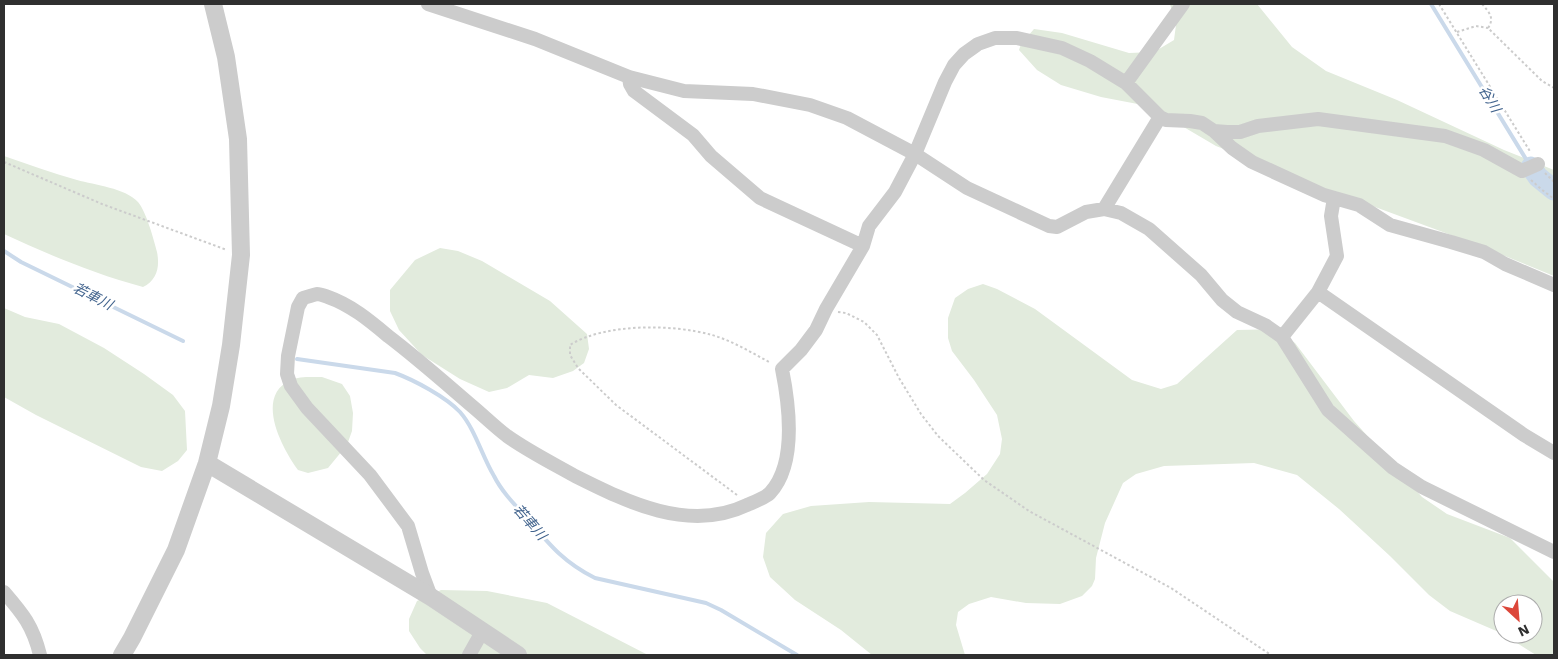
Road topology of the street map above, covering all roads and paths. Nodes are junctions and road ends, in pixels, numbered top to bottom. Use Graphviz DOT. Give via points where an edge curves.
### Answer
graph roads {
  1 [pos="213,4"];
  2 [pos="428,4"];
  3 [pos="1183,4"];
  4 [pos="1439,4"];
  5 [pos="1482,4"];
  6 [pos="1488,28"];
  7 [pos="1456,32"];
  8 [pos="629,77"];
  9 [pos="1126,83"];
  10 [pos="1554,88"];
  11 [pos="1160,117"];
  12 [pos="1214,130"];
  13 [pos="915,154"];
  14 [pos="4,162"];
  15 [pos="1531,167"];
  16 [pos="1554,182"];
  17 [pos="1334,198"];
  18 [pos="1554,199"];
  19 [pos="1104,209"];
  20 [pos="863,246"];
  21 [pos="241,255"];
  22 [pos="1554,286"];
  23 [pos="1318,292"];
  24 [pos="826,309"];
  25 [pos="1282,337"];
  26 [pos="782,369"];
  27 [pos="1554,453"];
  28 [pos="207,463"];
  29 [pos="749,504"];
  30 [pos="1554,552"];
  31 [pos="4,592"];
  32 [pos="432,597"];
  33 [pos="482,632"];
  34 [pos="40,655"];
  35 [pos="122,655"];
  36 [pos="469,655"];
  37 [pos="518,655"];
  38 [pos="1271,655"];
  1 -- 21 [label="street" via="226,57 238,139"];
  2 -- 8 [label="street" via="535,39"];
  3 -- 9 [label="street"];
  4 -- 7 [label="path"];
  5 -- 6 [label="path" via="1492,16"];
  6 -- 7 [label="path" via="1476,26"];
  6 -- 10 [label="path" via="1542,81"];
  7 -- 15 [label="path"];
  8 -- 13 [label="street" via="684,91 753,94 810,105 847,118"];
  8 -- 20 [label="street" via="634,91 693,135 710,156 760,198"];
  9 -- 11 [label="street"];
  9 -- 13 [label="street" via="1062,48 1017,38 995,38 978,44 954,66 944,82"];
  11 -- 12 [label="street" via="1202,123"];
  11 -- 19 [label="street"];
  12 -- 15 [label="street" via="1240,132 1258,126 1318,119 1445,136 1484,150 1522,171"];
  12 -- 17 [label="street" via="1252,162"];
  13 -- 19 [label="street" via="967,188 1049,226 1057,227 1086,212"];
  13 -- 20 [label="street" via="895,192 869,226"];
  14 -- 21 [label="path" via="102,204"];
  15 -- 16 [label="path"];
  15 -- 18 [label="path" via="1531,180"];
  17 -- 22 [label="street" via="1359,205 1390,225 1484,252"];
  17 -- 23 [label="street" via="1332,216 1337,256"];
  19 -- 25 [label="street" via="1121,213 1149,229 1201,275 1222,300"];
  20 -- 24 [label="street"];
  21 -- 28 [label="street" via="221,406"];
  23 -- 25 [label="street"];
  23 -- 27 [label="street"];
  24 -- 26 [label="street" via="816,330"];
  24 -- 38 [label="path" via="846,313 864,322 877,335 921,414 938,436 984,480 1029,511 1171,588"];
  25 -- 30 [label="street" via="1328,410 1393,468 1422,487"];
  26 -- 29 [label="street" via="789,420 787,453 780,480 769,494"];
  26 -- 29 [label="path" via="713,335 675,328 622,329 582,338 570,345 570,355 578,368 616,405"];
  28 -- 32 [label="street"];
  28 -- 35 [label="street" via="176,550"];
  29 -- 32 [label="street" via="713,516 692,516 658,511 627,501 544,460 506,435 368,319 340,301 318,294 302,298 288,356 287,374 291,386 307,408 370,475 408,526"];
  31 -- 34 [label="street" via="27,619"];
  32 -- 33 [label="street"];
  33 -- 36 [label="street"];
  33 -- 37 [label="street"];
}
